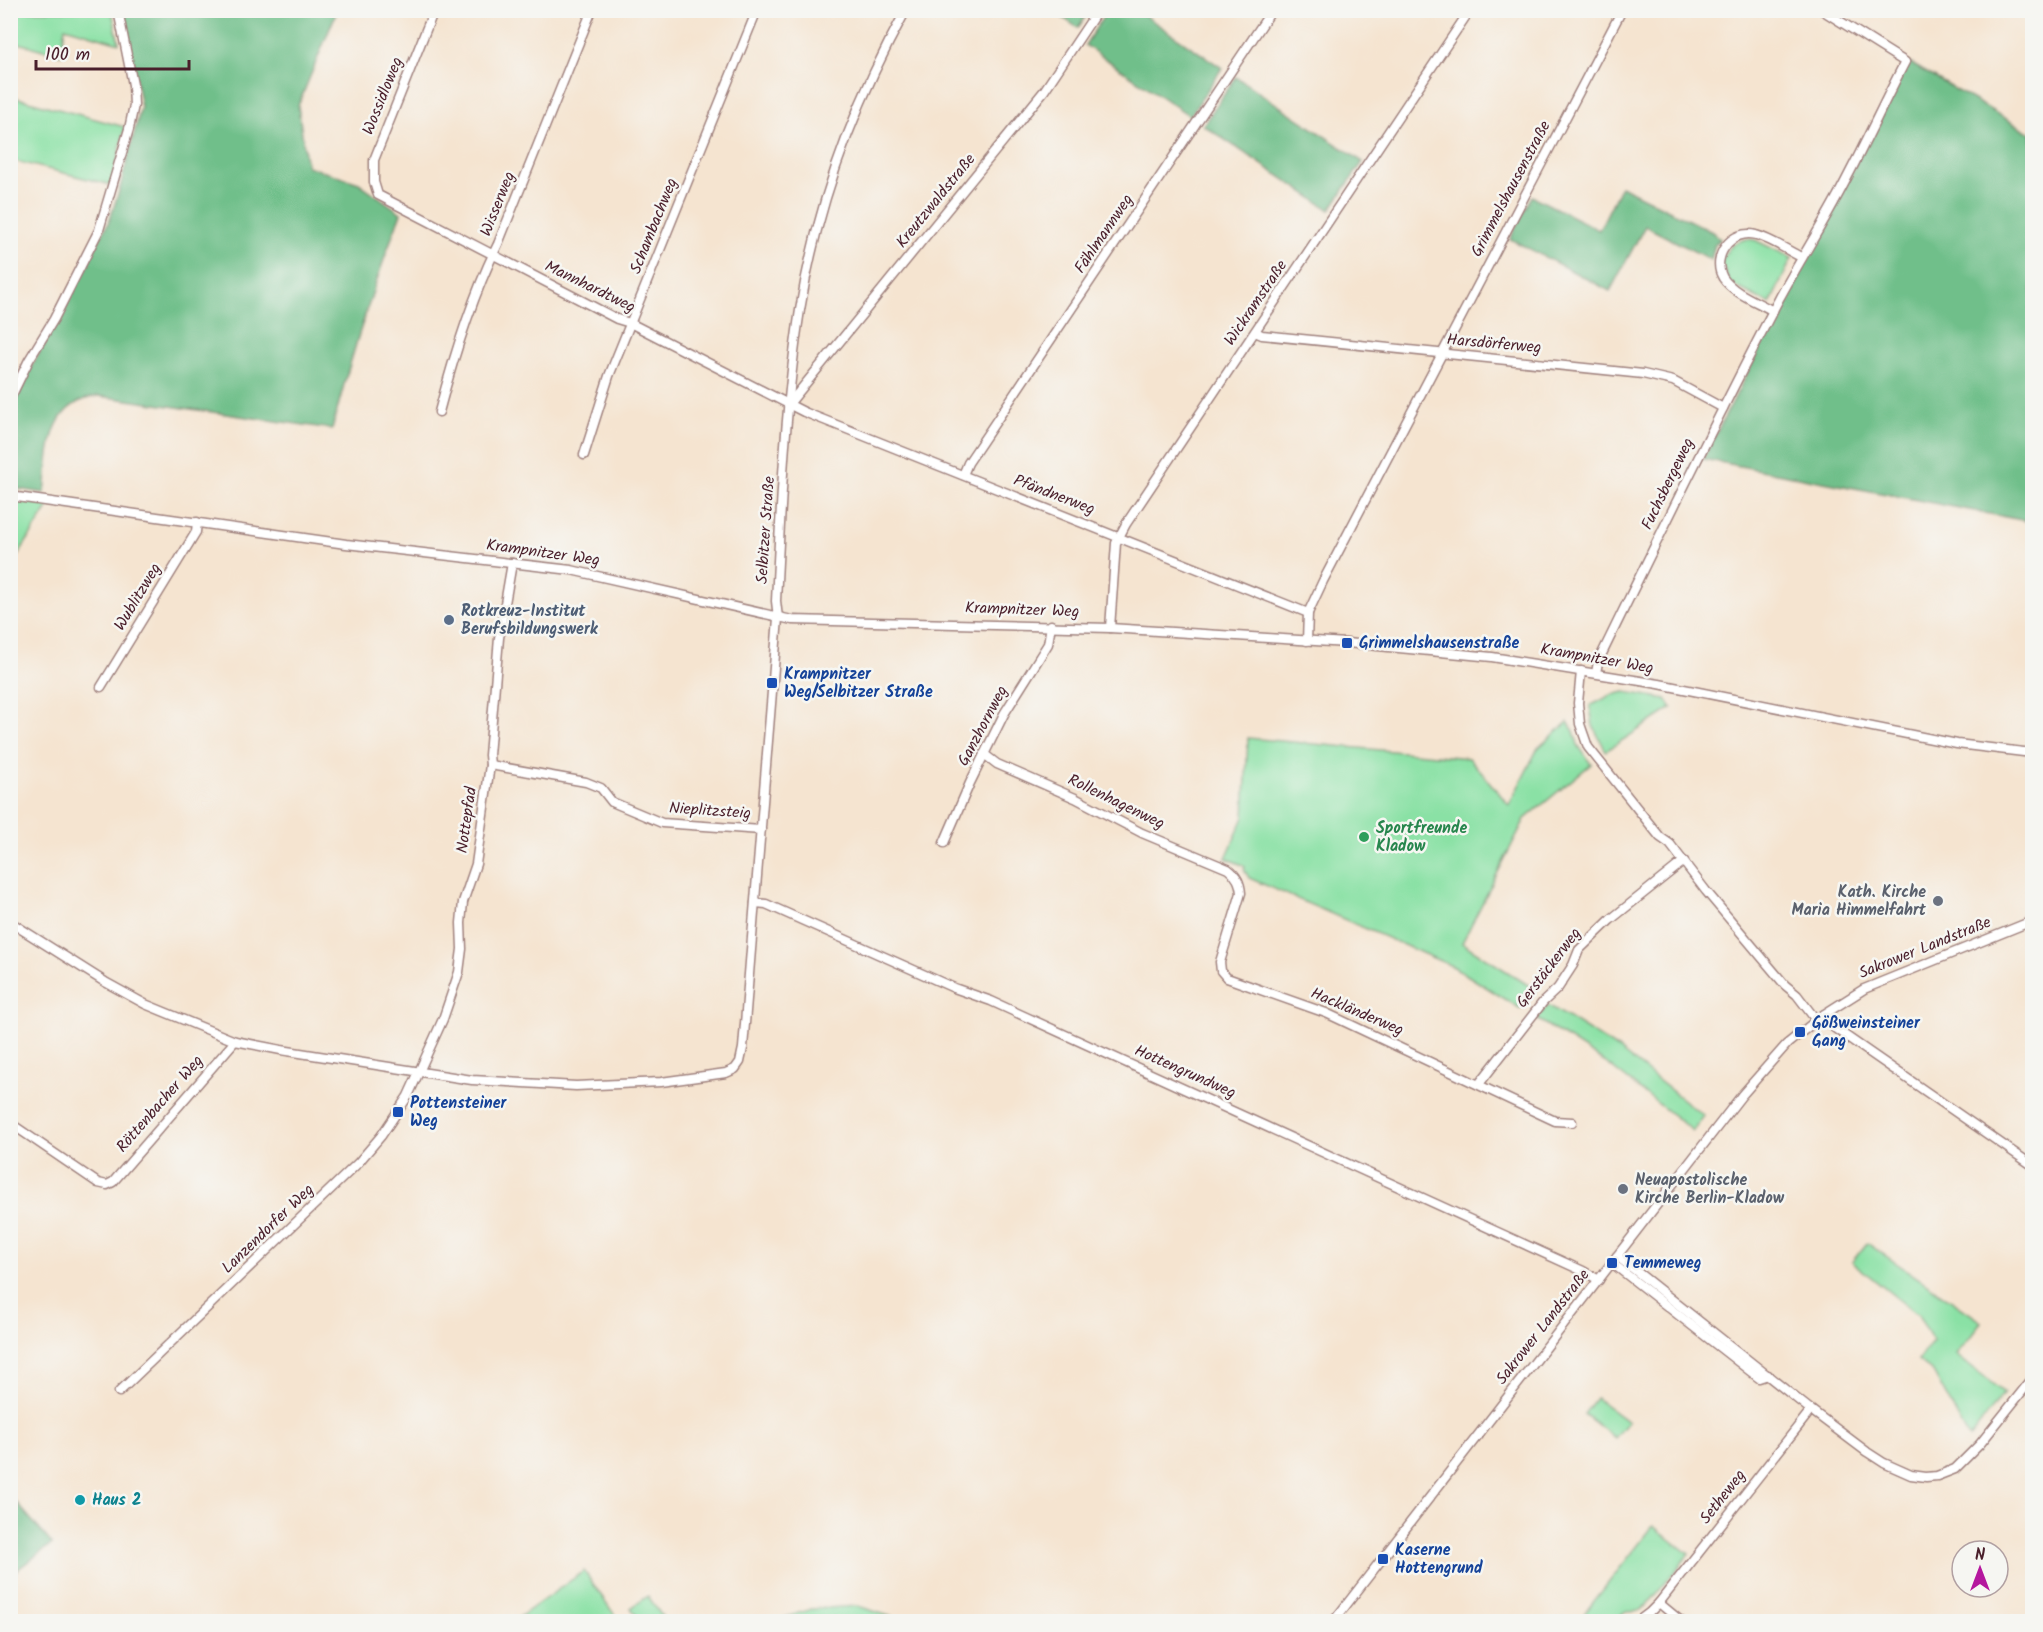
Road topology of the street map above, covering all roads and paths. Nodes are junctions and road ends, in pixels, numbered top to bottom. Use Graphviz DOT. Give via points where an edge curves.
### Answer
graph roads {
  1 [pos="118,10"];
  2 [pos="434,10"];
  3 [pos="592,10"];
  4 [pos="757,10"];
  5 [pos="906,10"];
  6 [pos="1098,10"];
  7 [pos="1272,10"];
  8 [pos="1470,10"];
  9 [pos="1622,10"];
  10 [pos="1822,10"];
  11 [pos="378,195"];
  12 [pos="493,255"];
  13 [pos="1801,257"];
  14 [pos="1773,311"];
  15 [pos="630,323"];
  16 [pos="1256,332"];
  17 [pos="1443,353"];
  18 [pos="10,399"];
  19 [pos="789,404"];
  20 [pos="1723,408"];
  21 [pos="439,412"];
  22 [pos="584,455"];
  23 [pos="963,475"];
  24 [pos="10,496"];
  25 [pos="197,522"];
  26 [pos="1119,537"];
  27 [pos="512,563"];
  28 [pos="1308,613"];
  29 [pos="778,618"];
  30 [pos="1051,625"];
  31 [pos="1110,628"];
  32 [pos="1307,641"];
  33 [pos="1581,671"];
  34 [pos="1596,673"];
  35 [pos="101,687"];
  36 [pos="2032,753"];
  37 [pos="984,754"];
  38 [pos="490,765"];
  39 [pos="761,830"];
  40 [pos="944,843"];
  41 [pos="1684,861"];
  42 [pos="1236,875"];
  43 [pos="755,903"];
  44 [pos="2032,921"];
  45 [pos="10,922"];
  46 [pos="1819,1017"];
  47 [pos="235,1041"];
  48 [pos="420,1073"];
  49 [pos="1479,1084"];
  50 [pos="1572,1122"];
  51 [pos="10,1123"];
  52 [pos="2032,1165"];
  53 [pos="1615,1260"];
  54 [pos="1599,1280"];
  55 [pos="2032,1379"];
  56 [pos="119,1392"];
  57 [pos="1811,1410"];
  58 [pos="1659,1604"];
  59 [pos="1333,1622"];
  60 [pos="1589,1622"];
  61 [pos="1617,1622"];
  62 [pos="1637,1622"];
  63 [pos="1683,1622"];
  1 -- 18 [label="street" via="133,85 129,129 99,230"];
  2 -- 11 [label="street, Wossidloweg" via="374,160"];
  3 -- 12 [label="street, Wisserweg"];
  4 -- 15 [label="street, Schambachweg"];
  5 -- 19 [label="street, Selbitzer Straße" via="869,82 831,179 804,288"];
  6 -- 19 [label="street, Kreutzwaldstraße" via="1044,91"];
  7 -- 23 [label="street, Fählmannweg"];
  8 -- 16 [label="street, Wickramstraße"];
  9 -- 17 [label="street, Grimmelshausenstraße"];
  10 -- 13 [label="street, Fuchsbergeweg" via="1905,62 1838,196"];
  11 -- 12 [label="street, Mannhardtweg"];
  12 -- 15 [label="street, Mannhardtweg"];
  12 -- 21 [label="street, Wisserweg" via="460,339"];
  13 -- 14 [label="street, Fuchsbergeweg"];
  13 -- 14 [label="street" via="1755,234 1736,236 1721,252 1724,279 1731,287"];
  14 -- 20 [label="street, Fuchsbergeweg"];
  15 -- 19 [label="street, Mannhardtweg"];
  15 -- 22 [label="street, Schambachweg"];
  16 -- 17 [label="street, Harsdörferweg"];
  16 -- 26 [label="street, Wickramstraße"];
  17 -- 20 [label="street, Harsdörferweg" via="1643,374 1673,381"];
  17 -- 28 [label="street, Grimmelshausenstraße"];
  19 -- 23 [label="street, Pfändnerweg"];
  19 -- 29 [label="street, Selbitzer Straße"];
  20 -- 34 [label="street, Fuchsbergeweg"];
  23 -- 26 [label="street, Pfändnerweg"];
  24 -- 25 [label="street, Krampnitzer Weg"];
  25 -- 27 [label="street, Krampnitzer Weg"];
  25 -- 35 [label="street, Wublitzweg" via="196,532"];
  26 -- 28 [label="street, Pfändnerweg"];
  26 -- 31 [label="street, Wickramstraße"];
  27 -- 29 [label="street, Krampnitzer Weg" via="571,570"];
  27 -- 38 [label="street, Nottepfad" via="496,659"];
  28 -- 32 [label="street, Grimmelshausenstraße"];
  29 -- 30 [label="street, Krampnitzer Weg"];
  29 -- 39 [label="street, Selbitzer Straße"];
  30 -- 31 [label="street, Krampnitzer Weg"];
  30 -- 37 [label="street, Ganzhornweg" via="1048,644"];
  31 -- 32 [label="street, Krampnitzer Weg"];
  32 -- 33 [label="street, Krampnitzer Weg" via="1474,654"];
  33 -- 34 [label="street, Krampnitzer Weg"];
  33 -- 41 [label="street" via="1578,703 1588,747"];
  34 -- 36 [label="street, Krampnitzer Weg" via="1957,744"];
  37 -- 40 [label="street, Ganzhornweg"];
  37 -- 42 [label="street, Rollenhagenweg" via="997,764 1075,798 1126,826"];
  38 -- 39 [label="street, Nieplitzsteig" via="586,782 601,788 612,802 662,823"];
  38 -- 48 [label="street, Nottepfad" via="476,864 463,902 459,972"];
  39 -- 43 [label="street, Selbitzer Straße"];
  41 -- 46 [label="street"];
  41 -- 49 [label="street, Gerstäckerweg" via="1579,950 1557,988"];
  42 -- 49 [label="street, Hackländerweg" via="1241,893 1220,962 1223,975 1326,1013"];
  43 -- 48 [label="street, Selbitzer Straße" via="743,1048 740,1062 726,1073 661,1082 576,1086 501,1083"];
  43 -- 54 [label="street, Hottengrundweg" via="766,904 991,1001"];
  44 -- 46 [label="street, Sakrower Landstraße" via="1864,988"];
  45 -- 47 [label="street" via="145,1004"];
  46 -- 52 [label="street"];
  46 -- 53 [label="street, Sakrower Landstraße" via="1762,1070"];
  47 -- 48 [label="street"];
  47 -- 51 [label="street, Röttenbacher Weg" via="106,1185"];
  48 -- 56 [label="street, Lanzendorfer Weg" via="398,1112 358,1163"];
  49 -- 50 [label="street, Hackländerweg" via="1555,1120"];
  53 -- 54 [label="street, Sakrower Landstraße"];
  53 -- 57 [label="street"];
  54 -- 59 [label="street, Sakrower Landstraße"];
  55 -- 57 [label="street" via="1966,1459 1955,1469 1937,1476 1911,1475 1884,1463"];
  57 -- 58 [label="street, Setheweg"];
  58 -- 62 [label="street, Setheweg"];
  58 -- 63 [label="street"];
  60 -- 61 [label="street"];
}
